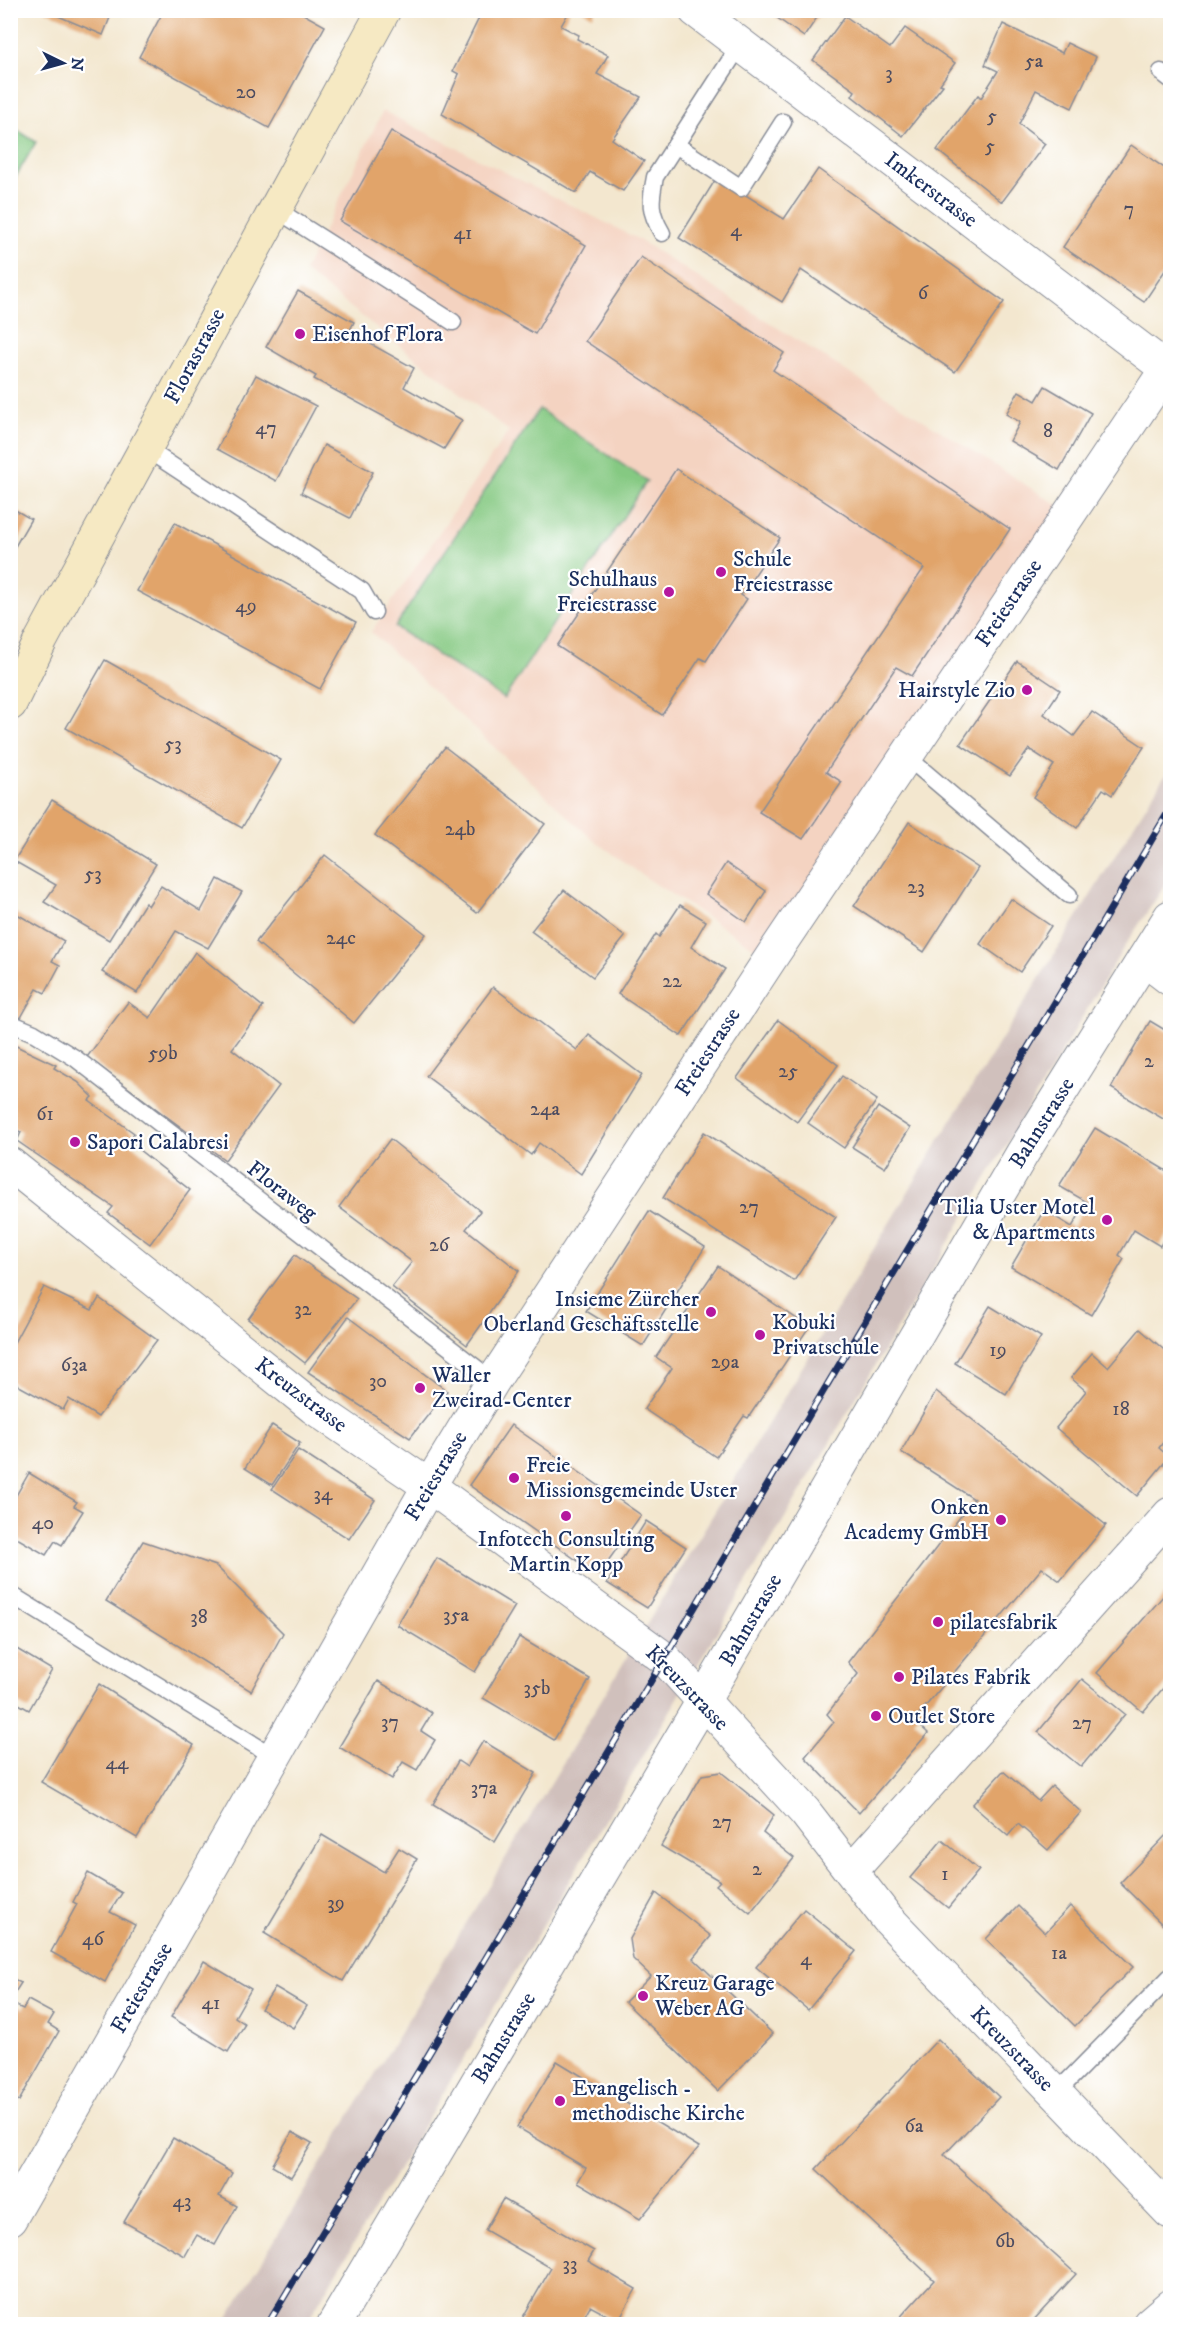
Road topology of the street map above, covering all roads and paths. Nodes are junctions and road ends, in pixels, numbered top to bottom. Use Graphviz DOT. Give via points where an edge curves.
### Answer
graph roads {
  1 [pos="384,10"];
  2 [pos="695,10"];
  3 [pos="740,45"];
  4 [pos="783,122"];
  5 [pos="675,145"];
  6 [pos="274,208"];
  7 [pos="662,233"];
  8 [pos="453,322"];
  9 [pos="1169,366"];
  10 [pos="145,448"];
  11 [pos="374,612"];
  12 [pos="10,704"];
  13 [pos="907,757"];
  14 [pos="1069,895"];
  15 [pos="1170,917"];
  16 [pos="1144,958"];
  17 [pos="1170,979"];
  18 [pos="10,1023"];
  19 [pos="10,1164"];
  20 [pos="493,1381"];
  21 [pos="429,1486"];
  22 [pos="1170,1514"];
  23 [pos="10,1594"];
  24 [pos="702,1703"];
  25 [pos="274,1757"];
  26 [pos="851,1870"];
  27 [pos="1170,1977"];
  28 [pos="1055,2094"];
  29 [pos="1170,2212"];
  30 [pos="10,2219"];
  31 [pos="1170,2306"];
  32 [pos="334,2325"];
  33 [pos="1149,2325"];
  1 -- 6 [label="main road, Florastrasse"];
  2 -- 3 [label="street, Imkerstrasse"];
  3 -- 5 [label="lane"];
  3 -- 9 [label="street, Imkerstrasse"];
  4 -- 5 [label="lane" via="741,188"];
  5 -- 7 [label="lane" via="655,177 651,199 652,216"];
  6 -- 8 [label="lane"];
  6 -- 10 [label="main road, Florastrasse"];
  9 -- 13 [label="street, Freiestrasse"];
  10 -- 11 [label="lane" via="362,591"];
  10 -- 12 [label="main road, Florastrasse"];
  13 -- 14 [label="lane"];
  13 -- 20 [label="street, Freiestrasse"];
  15 -- 16 [label="street, Bahnstrasse"];
  16 -- 17 [label="street"];
  16 -- 24 [label="street, Bahnstrasse" via="1016,1164"];
  18 -- 20 [label="lane, Floraweg" via="75,1058"];
  19 -- 21 [label="street, Kreuzstrasse" via="313,1407"];
  20 -- 21 [label="street, Freiestrasse"];
  21 -- 24 [label="street, Kreuzstrasse" via="664,1658"];
  21 -- 25 [label="street, Freiestrasse"];
  22 -- 26 [label="street"];
  23 -- 25 [label="lane"];
  24 -- 26 [label="street, Kreuzstrasse" via="805,1812"];
  24 -- 32 [label="street, Bahnstrasse"];
  25 -- 30 [label="street, Freiestrasse"];
  26 -- 28 [label="street, Kreuzstrasse" via="887,1918"];
  27 -- 28 [label="lane"];
  28 -- 29 [label="street, Kreuzstrasse"];
  31 -- 33 [label="street"];
}
